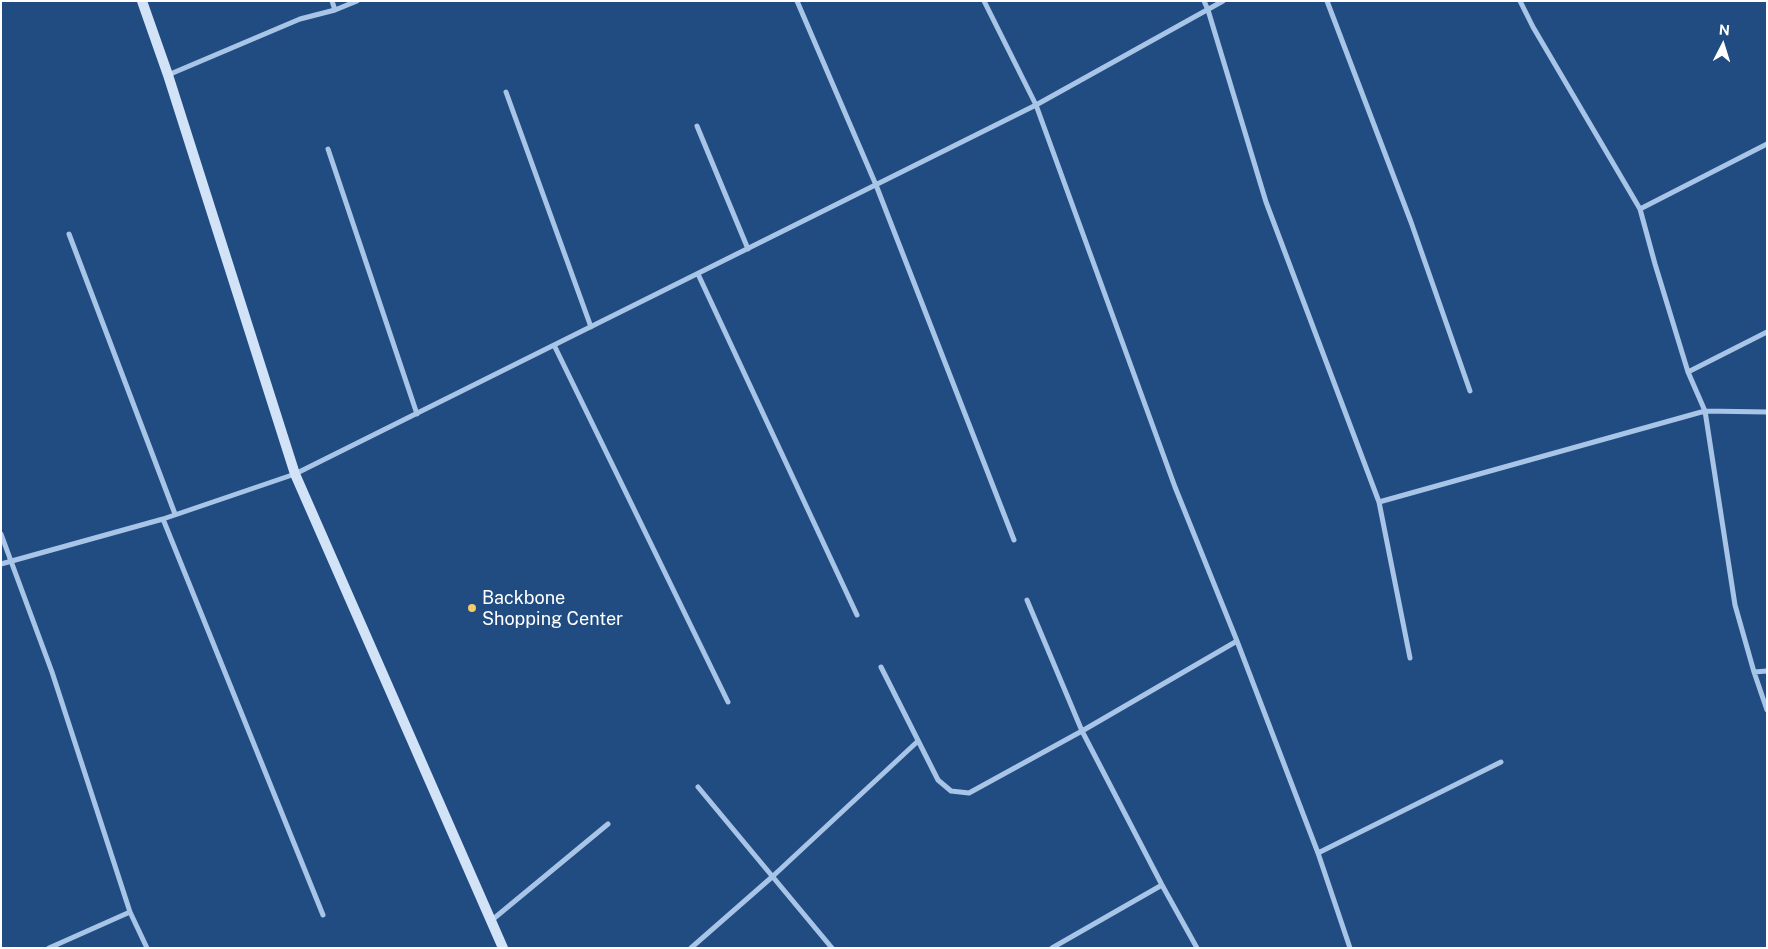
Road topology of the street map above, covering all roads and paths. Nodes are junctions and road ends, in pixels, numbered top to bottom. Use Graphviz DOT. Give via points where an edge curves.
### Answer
graph roads {
  1 [pos="142,1"];
  2 [pos="332,1"];
  3 [pos="356,1"];
  4 [pos="797,1"];
  5 [pos="984,1"];
  6 [pos="1204,1"];
  7 [pos="1223,1"];
  8 [pos="1327,1"];
  9 [pos="1520,1"];
  10 [pos="335,10"];
  11 [pos="1208,10"];
  12 [pos="168,75"];
  13 [pos="506,92"];
  14 [pos="1036,105"];
  15 [pos="697,126"];
  16 [pos="1767,144"];
  17 [pos="328,149"];
  18 [pos="876,184"];
  19 [pos="1640,209"];
  20 [pos="69,234"];
  21 [pos="748,249"];
  22 [pos="698,274"];
  23 [pos="591,327"];
  24 [pos="1767,332"];
  25 [pos="554,346"];
  26 [pos="1688,372"];
  27 [pos="1470,390"];
  28 [pos="1705,411"];
  29 [pos="1767,412"];
  30 [pos="417,414"];
  31 [pos="295,474"];
  32 [pos="1379,502"];
  33 [pos="175,514"];
  34 [pos="164,519"];
  35 [pos="1,534"];
  36 [pos="1014,540"];
  37 [pos="11,561"];
  38 [pos="1,564"];
  39 [pos="1027,600"];
  40 [pos="856,616"];
  41 [pos="1237,641"];
  42 [pos="1410,658"];
  43 [pos="880,667"];
  44 [pos="1767,671"];
  45 [pos="1754,672"];
  46 [pos="728,702"];
  47 [pos="1767,710"];
  48 [pos="1082,731"];
  49 [pos="918,741"];
  50 [pos="1501,762"];
  51 [pos="698,787"];
  52 [pos="608,824"];
  53 [pos="1318,853"];
  54 [pos="772,877"];
  55 [pos="1162,885"];
  56 [pos="130,912"];
  57 [pos="323,915"];
  58 [pos="492,920"];
  59 [pos="49,948"];
  60 [pos="147,948"];
  61 [pos="503,948"];
  62 [pos="691,948"];
  63 [pos="832,948"];
  64 [pos="1052,948"];
  65 [pos="1198,948"];
  66 [pos="1350,948"];
  1 -- 12 [label="main road"];
  2 -- 10 [label="street"];
  3 -- 10 [label="street"];
  4 -- 18 [label="street"];
  5 -- 14 [label="street"];
  6 -- 11 [label="street"];
  7 -- 11 [label="street"];
  8 -- 27 [label="street" via="1411,222"];
  9 -- 19 [label="street"];
  10 -- 12 [label="street" via="300,18"];
  11 -- 14 [label="street"];
  11 -- 32 [label="street" via="1266,202"];
  12 -- 31 [label="main road"];
  13 -- 23 [label="street"];
  14 -- 18 [label="street"];
  14 -- 41 [label="street" via="1175,487"];
  15 -- 21 [label="street"];
  16 -- 19 [label="street"];
  17 -- 30 [label="street"];
  18 -- 21 [label="street"];
  18 -- 36 [label="street"];
  19 -- 26 [label="street"];
  20 -- 33 [label="street"];
  21 -- 22 [label="street"];
  22 -- 23 [label="street"];
  22 -- 40 [label="street"];
  23 -- 25 [label="street"];
  24 -- 26 [label="street"];
  25 -- 30 [label="street"];
  25 -- 46 [label="street"];
  26 -- 28 [label="street"];
  28 -- 29 [label="street"];
  28 -- 32 [label="street"];
  28 -- 45 [label="street" via="1735,605"];
  30 -- 31 [label="street"];
  31 -- 33 [label="street"];
  31 -- 58 [label="main road"];
  32 -- 42 [label="street"];
  33 -- 34 [label="street"];
  34 -- 37 [label="street"];
  34 -- 57 [label="street"];
  35 -- 37 [label="street"];
  37 -- 38 [label="street"];
  37 -- 56 [label="street" via="52,672"];
  39 -- 48 [label="street"];
  41 -- 48 [label="street"];
  41 -- 53 [label="street"];
  43 -- 49 [label="street"];
  44 -- 45 [label="street"];
  45 -- 47 [label="street"];
  48 -- 49 [label="street" via="969,793 951,791 938,780"];
  48 -- 55 [label="street"];
  49 -- 54 [label="street"];
  50 -- 53 [label="street"];
  51 -- 54 [label="street"];
  52 -- 58 [label="street"];
  53 -- 66 [label="street"];
  54 -- 62 [label="street"];
  54 -- 63 [label="street"];
  55 -- 64 [label="street"];
  55 -- 65 [label="street"];
  56 -- 59 [label="street"];
  56 -- 60 [label="street"];
  58 -- 61 [label="main road"];
}
